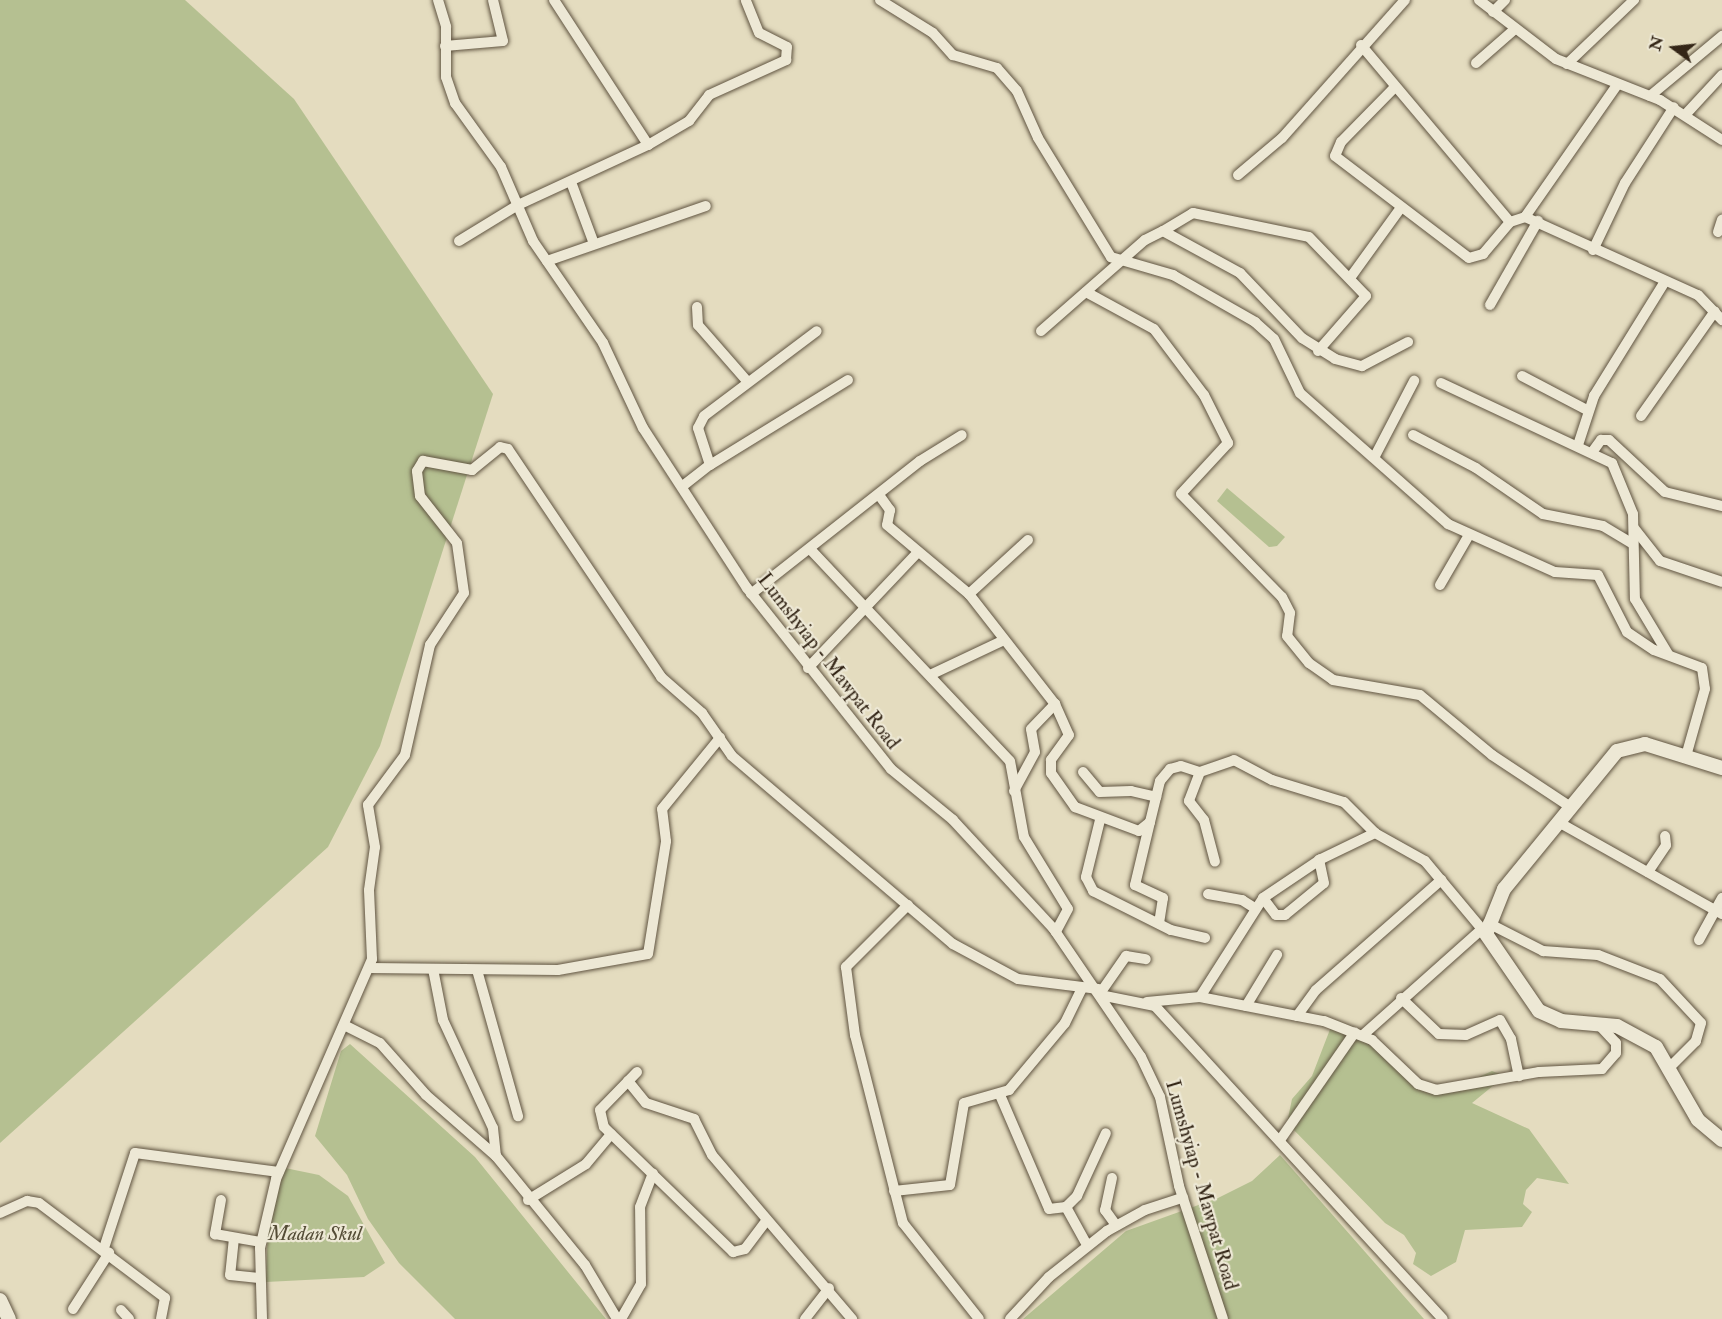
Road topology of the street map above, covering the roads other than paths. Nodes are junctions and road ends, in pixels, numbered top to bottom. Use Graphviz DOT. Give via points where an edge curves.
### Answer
graph roads {
  1 [pos="438,0"];
  2 [pos="493,0"];
  3 [pos="554,0"];
  4 [pos="746,0"];
  5 [pos="880,0"];
  6 [pos="1406,0"];
  7 [pos="1479,0"];
  8 [pos="1504,0"];
  9 [pos="1634,0"];
  10 [pos="1493,12"];
  11 [pos="1515,29"];
  12 [pos="1722,36"];
  13 [pos="1361,45"];
  14 [pos="445,46"];
  15 [pos="1476,63"];
  16 [pos="1567,64"];
  17 [pos="1722,75"];
  18 [pos="1617,86"];
  19 [pos="1395,87"];
  20 [pos="1650,96"];
  21 [pos="1674,107"];
  22 [pos="1686,114"];
  23 [pos="1722,140"];
  24 [pos="648,145"];
  25 [pos="1238,175"];
  26 [pos="571,182"];
  27 [pos="518,206"];
  28 [pos="706,206"];
  29 [pos="1400,209"];
  30 [pos="1526,217"];
  31 [pos="1722,220"];
  32 [pos="1538,221"];
  33 [pos="1510,222"];
  34 [pos="1163,231"];
  35 [pos="1718,232"];
  36 [pos="459,241"];
  37 [pos="593,241"];
  38 [pos="1593,250"];
  39 [pos="547,261"];
  40 [pos="1121,263"];
  41 [pos="1350,278"];
  42 [pos="1664,283"];
  43 [pos="1086,292"];
  44 [pos="1490,305"];
  45 [pos="697,308"];
  46 [pos="1719,316"];
  47 [pos="817,331"];
  48 [pos="1041,331"];
  49 [pos="1408,342"];
  50 [pos="1318,351"];
  51 [pos="1522,376"];
  52 [pos="848,380"];
  53 [pos="747,381"];
  54 [pos="1414,381"];
  55 [pos="1441,383"];
  56 [pos="1587,410"];
  57 [pos="1641,417"];
  58 [pos="962,435"];
  59 [pos="1413,435"];
  60 [pos="1578,445"];
  61 [pos="1593,452"];
  62 [pos="1375,456"];
  63 [pos="710,465"];
  64 [pos="684,485"];
  65 [pos="879,495"];
  66 [pos="1722,506"];
  67 [pos="1634,528"];
  68 [pos="1469,535"];
  69 [pos="1028,540"];
  70 [pos="1633,544"];
  71 [pos="810,549"];
  72 [pos="917,553"];
  73 [pos="1722,582"];
  74 [pos="1440,585"];
  75 [pos="751,594"];
  76 [pos="969,594"];
  77 [pos="862,610"];
  78 [pos="1004,640"];
  79 [pos="1668,654"];
  80 [pos="808,669"];
  81 [pos="930,675"];
  82 [pos="1055,704"];
  83 [pos="720,738"];
  84 [pos="1686,756"];
  85 [pos="1722,768"];
  86 [pos="1083,772"];
  87 [pos="1200,772"];
  88 [pos="1014,791"];
  89 [pos="1156,797"];
  90 [pos="1572,808"];
  91 [pos="1100,820"];
  92 [pos="1150,822"];
  93 [pos="1560,823"];
  94 [pos="1375,833"];
  95 [pos="1665,836"];
  96 [pos="1319,860"];
  97 [pos="1215,862"];
  98 [pos="1648,872"];
  99 [pos="1441,880"];
  100 [pos="1208,894"];
  101 [pos="1263,898"];
  102 [pos="1722,898"];
  103 [pos="908,905"];
  104 [pos="1253,908"];
  105 [pos="1718,912"];
  106 [pos="1159,924"];
  107 [pos="1491,929"];
  108 [pos="1056,932"];
  109 [pos="1205,938"];
  110 [pos="1699,940"];
  111 [pos="1277,955"];
  112 [pos="1146,959"];
  113 [pos="369,968"];
  114 [pos="433,969"];
  115 [pos="477,970"];
  116 [pos="1082,988"];
  117 [pos="1101,992"];
  118 [pos="1200,997"];
  119 [pos="1401,998"];
  120 [pos="1147,1002"];
  121 [pos="1246,1006"];
  122 [pos="1297,1016"];
  123 [pos="344,1025"];
  124 [pos="1599,1025"];
  125 [pos="1358,1033"];
  126 [pos="1679,1061"];
  127 [pos="637,1072"];
  128 [pos="1519,1077"];
  129 [pos="628,1081"];
  130 [pos="1000,1095"];
  131 [pos="518,1116"];
  132 [pos="1107,1133"];
  133 [pos="611,1134"];
  134 [pos="1280,1140"];
  135 [pos="1722,1140"];
  136 [pos="496,1156"];
  137 [pos="279,1172"];
  138 [pos="653,1173"];
  139 [pos="1112,1178"];
  140 [pos="894,1191"];
  141 [pos="1183,1198"];
  142 [pos="221,1200"];
  143 [pos="528,1200"];
  144 [pos="1066,1208"];
  145 [pos="0,1213"];
  146 [pos="767,1220"];
  147 [pos="1116,1225"];
  148 [pos="234,1238"];
  149 [pos="261,1242"];
  150 [pos="1087,1245"];
  151 [pos="106,1251"];
  152 [pos="259,1278"];
  153 [pos="829,1288"];
  154 [pos="0,1300"];
  155 [pos="74,1309"];
  156 [pos="121,1310"];
  157 [pos="9,1319"];
  158 [pos="129,1319"];
  159 [pos="161,1319"];
  160 [pos="262,1319"];
  161 [pos="619,1319"];
  162 [pos="805,1319"];
  163 [pos="852,1319"];
  164 [pos="979,1319"];
  165 [pos="1010,1319"];
  166 [pos="1223,1319"];
  167 [pos="1443,1319"];
  1 -- 14 [label="street, Lumshyiap - Mawpat Road"];
  2 -- 14 [label="street" via="502,41"];
  3 -- 24 [label="street"];
  4 -- 24 [label="street" via="759,33 784,44 789,56 776,67 703,99 688,121"];
  5 -- 40 [label="street" via="933,33 953,55 997,68 1024,102 1038,138 1080,202 1099,243"];
  6 -- 13 [label="street"];
  7 -- 10 [label="street"];
  8 -- 10 [label="street"];
  9 -- 16 [label="street"];
  10 -- 11 [label="street"];
  11 -- 15 [label="street"];
  11 -- 16 [label="street"];
  12 -- 20 [label="street"];
  13 -- 19 [label="street"];
  13 -- 25 [label="street" via="1282,138"];
  14 -- 27 [label="street, Lumshyiap - Mawpat Road" via="451,95 501,167"];
  16 -- 18 [label="street"];
  17 -- 22 [label="street"];
  18 -- 20 [label="street"];
  18 -- 30 [label="street"];
  19 -- 29 [label="street" via="1341,142 1335,156"];
  19 -- 33 [label="street"];
  20 -- 21 [label="street"];
  21 -- 22 [label="street"];
  21 -- 38 [label="street" via="1625,183"];
  22 -- 23 [label="street"];
  24 -- 26 [label="street"];
  26 -- 27 [label="street"];
  26 -- 37 [label="street"];
  27 -- 36 [label="street"];
  27 -- 39 [label="street, Lumshyiap - Mawpat Road"];
  28 -- 37 [label="street"];
  29 -- 33 [label="street" via="1469,258 1483,254"];
  29 -- 41 [label="street"];
  30 -- 32 [label="street"];
  30 -- 33 [label="street"];
  31 -- 35 [label="street"];
  32 -- 38 [label="street"];
  32 -- 44 [label="street"];
  34 -- 40 [label="street" via="1154,232"];
  34 -- 41 [label="street" via="1193,213 1297,231"];
  34 -- 50 [label="street" via="1240,273"];
  37 -- 39 [label="street"];
  38 -- 42 [label="street"];
  39 -- 64 [label="street, Lumshyiap - Mawpat Road" via="603,343 643,428"];
  40 -- 43 [label="street"];
  40 -- 62 [label="street" via="1173,274 1255,322 1274,339 1300,393"];
  41 -- 50 [label="street" via="1365,292 1364,301"];
  42 -- 46 [label="street" via="1698,296"];
  42 -- 56 [label="street"];
  43 -- 48 [label="street"];
  43 -- 90 [label="street" via="1154,329 1204,396 1228,443 1181,494 1282,597 1290,614 1287,636 1309,663 1333,680 1420,695 1492,755"];
  45 -- 53 [label="street" via="698,325"];
  46 -- 57 [label="street"];
  47 -- 53 [label="street"];
  49 -- 50 [label="street" via="1362,366"];
  51 -- 56 [label="street"];
  52 -- 63 [label="street"];
  53 -- 63 [label="street" via="700,421 699,436"];
  54 -- 62 [label="street"];
  55 -- 60 [label="street"];
  56 -- 60 [label="street"];
  58 -- 65 [label="street"];
  59 -- 70 [label="street" via="1476,468 1544,514 1603,526"];
  60 -- 61 [label="street"];
  61 -- 66 [label="street" via="1601,440 1609,440 1665,492"];
  61 -- 67 [label="street" via="1612,463 1620,476"];
  62 -- 68 [label="street" via="1448,524"];
  63 -- 64 [label="street"];
  64 -- 75 [label="street, Lumshyiap - Mawpat Road"];
  65 -- 71 [label="street"];
  65 -- 72 [label="street" via="890,510 887,525"];
  67 -- 70 [label="street"];
  67 -- 73 [label="street" via="1660,561"];
  68 -- 74 [label="street"];
  68 -- 79 [label="street" via="1555,572 1598,575 1627,632"];
  69 -- 76 [label="street"];
  70 -- 79 [label="street" via="1635,598"];
  71 -- 75 [label="street"];
  71 -- 77 [label="street"];
  72 -- 76 [label="street"];
  72 -- 77 [label="street"];
  75 -- 80 [label="street, Lumshyiap - Mawpat Road"];
  76 -- 78 [label="street"];
  77 -- 80 [label="street"];
  77 -- 81 [label="street"];
  78 -- 81 [label="street"];
  78 -- 82 [label="street"];
  79 -- 84 [label="street" via="1702,668 1707,677"];
  80 -- 108 [label="street, Lumshyiap - Mawpat Road" via="891,769 953,820"];
  81 -- 88 [label="street" via="1010,761"];
  82 -- 88 [label="street" via="1031,729 1035,752"];
  82 -- 91 [label="street" via="1069,735 1051,760 1051,773 1066,800"];
  83 -- 103 [label="street" via="732,756"];
  83 -- 113 [label="street" via="702,713 661,678 508,449 500,447 472,470 423,461 417,471 420,496 457,543 466,580 459,604 438,629 427,653 405,755 368,805 375,847"];
  83 -- 115 [label="street" via="662,809 666,841 648,954 590,968"];
  84 -- 85 [label="street"];
  84 -- 90 [label="street" via="1644,744 1623,747"];
  86 -- 89 [label="street" via="1100,792 1131,791"];
  87 -- 89 [label="street" via="1175,766 1165,774"];
  87 -- 94 [label="street" via="1234,760 1272,780 1344,802"];
  87 -- 97 [label="street" via="1189,801 1204,820"];
  88 -- 108 [label="street" via="1024,837 1068,909"];
  89 -- 92 [label="street"];
  90 -- 93 [label="street"];
  91 -- 92 [label="street" via="1130,831"];
  91 -- 106 [label="street" via="1088,885 1106,900"];
  92 -- 106 [label="street" via="1135,885 1163,898"];
  93 -- 98 [label="street"];
  93 -- 107 [label="street" via="1504,889"];
  94 -- 96 [label="street"];
  94 -- 99 [label="street" via="1425,861"];
  95 -- 98 [label="street" via="1666,844"];
  96 -- 101 [label="street"];
  96 -- 101 [label="street" via="1324,883 1285,915 1276,915"];
  98 -- 105 [label="street"];
  99 -- 107 [label="street"];
  99 -- 122 [label="street" via="1316,990"];
  100 -- 104 [label="street" via="1246,901"];
  101 -- 104 [label="street"];
  102 -- 105 [label="street"];
  103 -- 116 [label="street" via="953,944 1004,972"];
  103 -- 140 [label="street" via="846,967 855,1035"];
  104 -- 118 [label="street"];
  105 -- 110 [label="street"];
  106 -- 109 [label="street"];
  107 -- 119 [label="street"];
  107 -- 124 [label="street" via="1508,973 1539,1011 1561,1021"];
  107 -- 126 [label="street" via="1543,951 1598,955 1652,973 1700,1018"];
  108 -- 117 [label="street, Lumshyiap - Mawpat Road"];
  111 -- 121 [label="street"];
  112 -- 117 [label="street" via="1126,956"];
  113 -- 114 [label="street"];
  113 -- 123 [label="street"];
  114 -- 115 [label="street"];
  114 -- 136 [label="street" via="442,1020 493,1128"];
  115 -- 131 [label="street"];
  116 -- 117 [label="street"];
  116 -- 130 [label="street" via="1065,1023"];
  117 -- 120 [label="street"];
  117 -- 141 [label="street, Lumshyiap - Mawpat Road" via="1160,1097"];
  118 -- 120 [label="street"];
  118 -- 121 [label="street"];
  119 -- 125 [label="street"];
  119 -- 128 [label="street" via="1439,1034 1466,1035 1500,1020 1511,1039"];
  120 -- 134 [label="street" via="1195,1044"];
  121 -- 122 [label="street"];
  122 -- 125 [label="street"];
  123 -- 136 [label="street" via="380,1042 426,1095"];
  123 -- 137 [label="street"];
  124 -- 126 [label="street" via="1635,1033"];
  124 -- 128 [label="street" via="1616,1043 1607,1066"];
  125 -- 128 [label="street" via="1426,1088 1447,1090"];
  125 -- 134 [label="street"];
  126 -- 135 [label="street" via="1698,1120"];
  127 -- 129 [label="street"];
  129 -- 133 [label="street" via="598,1115"];
  129 -- 146 [label="street" via="646,1103 694,1119 712,1155"];
  130 -- 140 [label="street" via="964,1103 950,1185"];
  130 -- 144 [label="street" via="1047,1205 1055,1210"];
  132 -- 144 [label="street"];
  133 -- 138 [label="street"];
  133 -- 143 [label="street" via="586,1164"];
  134 -- 167 [label="street"];
  136 -- 143 [label="street"];
  137 -- 149 [label="street"];
  137 -- 151 [label="street" via="135,1153"];
  138 -- 146 [label="street" via="733,1252 745,1249"];
  138 -- 161 [label="street" via="640,1207 641,1284"];
  139 -- 147 [label="street" via="1105,1210"];
  140 -- 164 [label="street" via="907,1231"];
  141 -- 147 [label="street"];
  141 -- 166 [label="street, Lumshyiap - Mawpat Road"];
  142 -- 148 [label="street" via="215,1234"];
  143 -- 161 [label="street" via="585,1265"];
  144 -- 150 [label="street"];
  145 -- 151 [label="street" via="34,1201"];
  146 -- 153 [label="street"];
  147 -- 150 [label="street"];
  148 -- 149 [label="street"];
  148 -- 152 [label="street" via="230,1275"];
  149 -- 152 [label="street"];
  150 -- 165 [label="street"];
  151 -- 155 [label="street"];
  151 -- 159 [label="street" via="165,1298"];
  152 -- 160 [label="street"];
  153 -- 162 [label="street"];
  153 -- 163 [label="street"];
  154 -- 157 [label="street"];
  156 -- 158 [label="street"];
}
